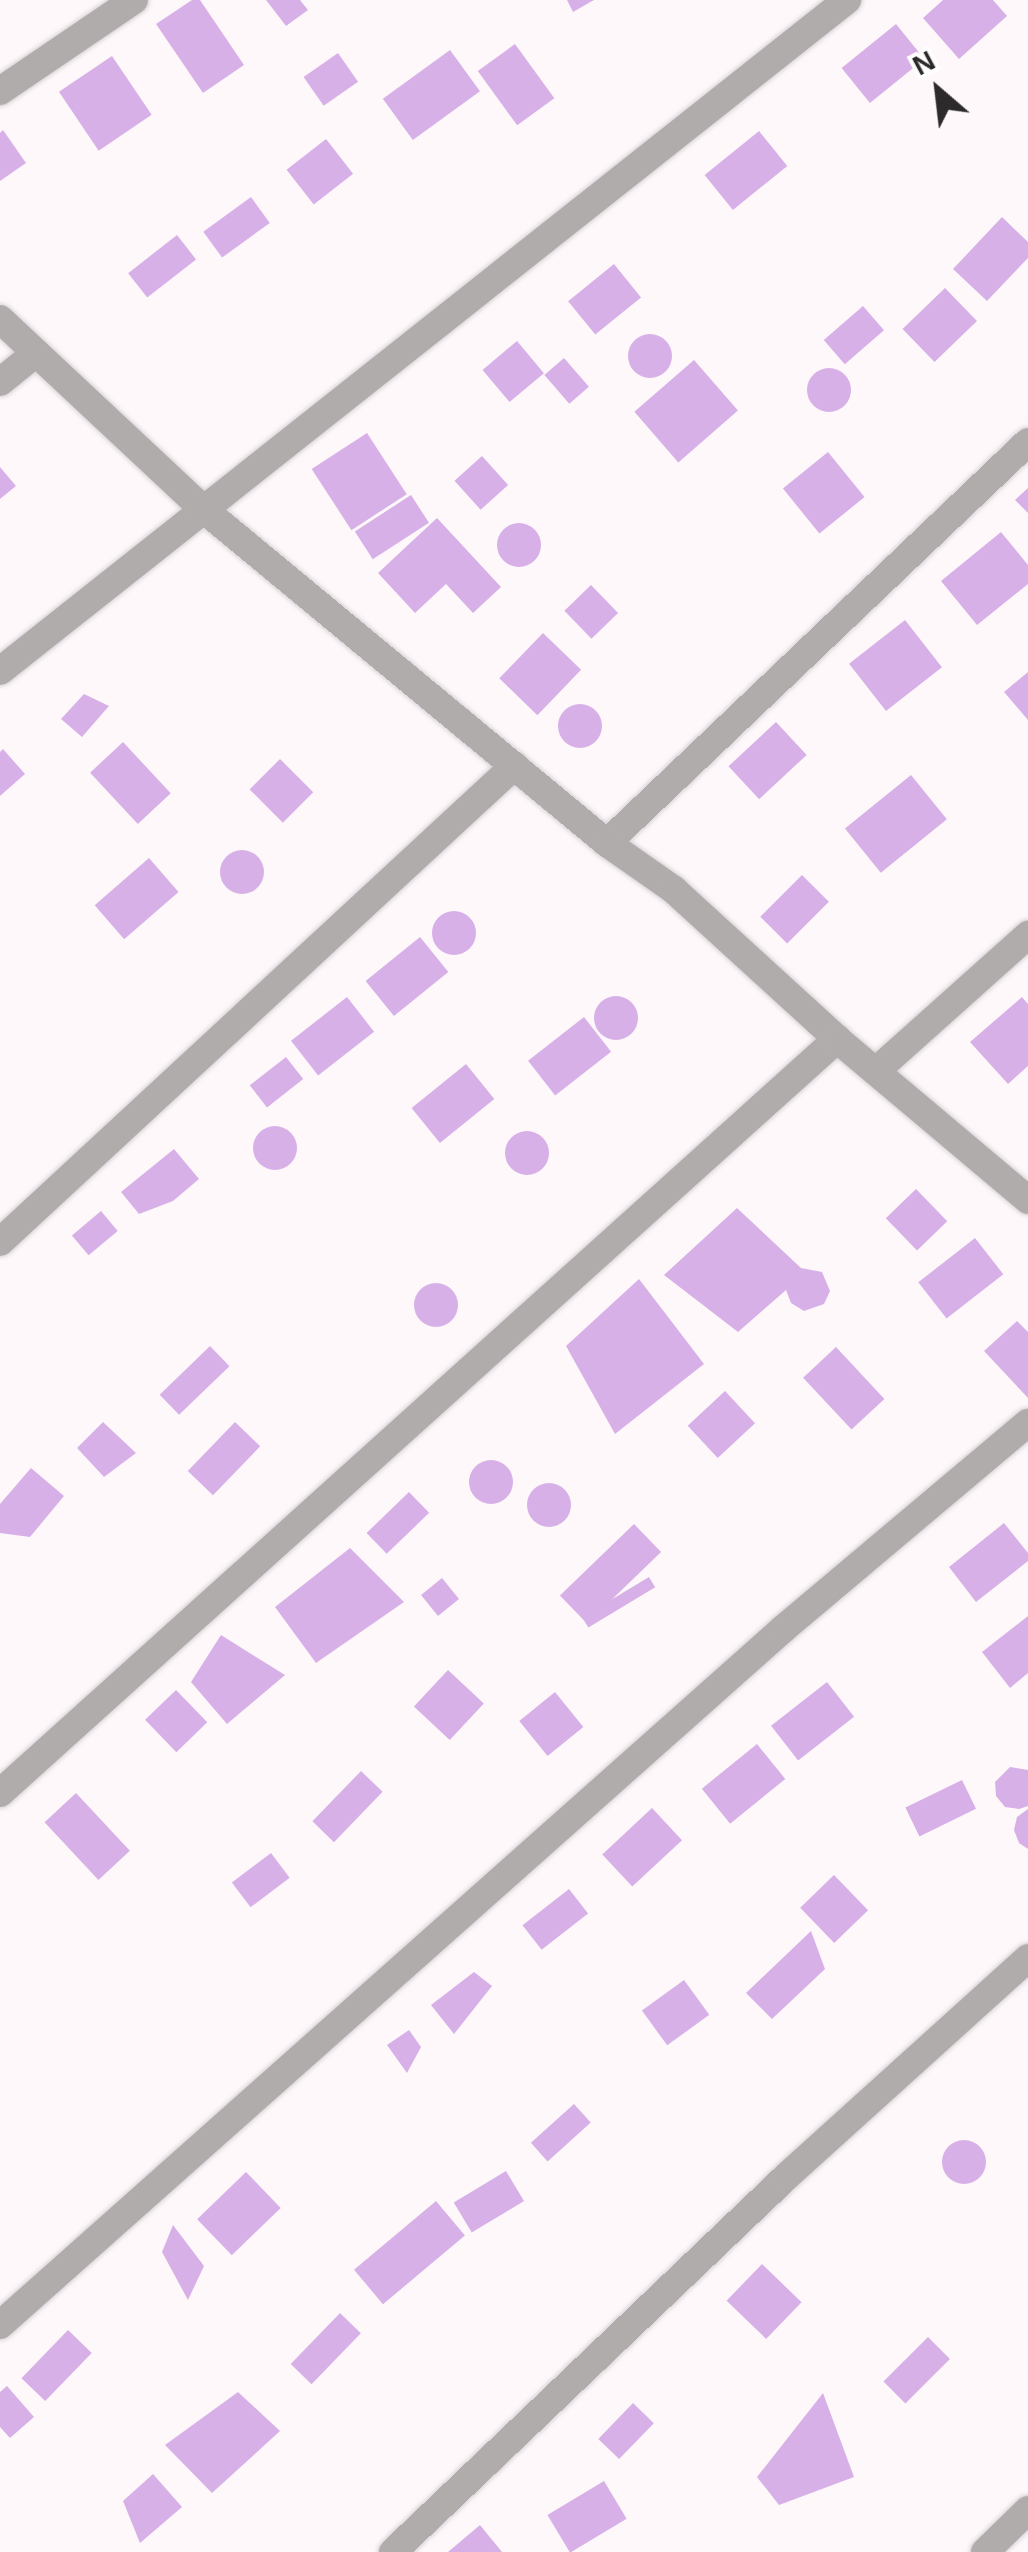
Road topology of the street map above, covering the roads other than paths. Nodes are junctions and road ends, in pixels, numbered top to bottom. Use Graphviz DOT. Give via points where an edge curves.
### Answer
graph roads {
  1 [pos="134,0"];
  2 [pos="847,0"];
  3 [pos="0,91"];
  4 [pos="0,318"];
  5 [pos="36,354"];
  6 [pos="0,382"];
  7 [pos="1028,442"];
  8 [pos="202,508"];
  9 [pos="0,672"];
  10 [pos="514,766"];
  11 [pos="606,843"];
  12 [pos="1028,935"];
  13 [pos="837,1039"];
  14 [pos="877,1070"];
  15 [pos="1028,1200"];
  16 [pos="0,1242"];
  17 [pos="1028,1424"];
  18 [pos="0,1793"];
  19 [pos="1028,1958"];
  20 [pos="0,2325"];
  21 [pos="1028,2510"];
  22 [pos="392,2552"];
  23 [pos="984,2552"];
  1 -- 3 [label="street"];
  2 -- 8 [label="street"];
  4 -- 5 [label="street"];
  5 -- 6 [label="street"];
  5 -- 8 [label="street"];
  7 -- 11 [label="street"];
  8 -- 9 [label="street"];
  8 -- 10 [label="street"];
  10 -- 11 [label="street"];
  10 -- 16 [label="street"];
  11 -- 13 [label="street" via="674,890"];
  12 -- 14 [label="street"];
  13 -- 14 [label="street"];
  13 -- 18 [label="street"];
  14 -- 15 [label="street"];
  17 -- 20 [label="street" via="783,1629"];
  19 -- 22 [label="street" via="787,2176"];
  21 -- 23 [label="street"];
}
